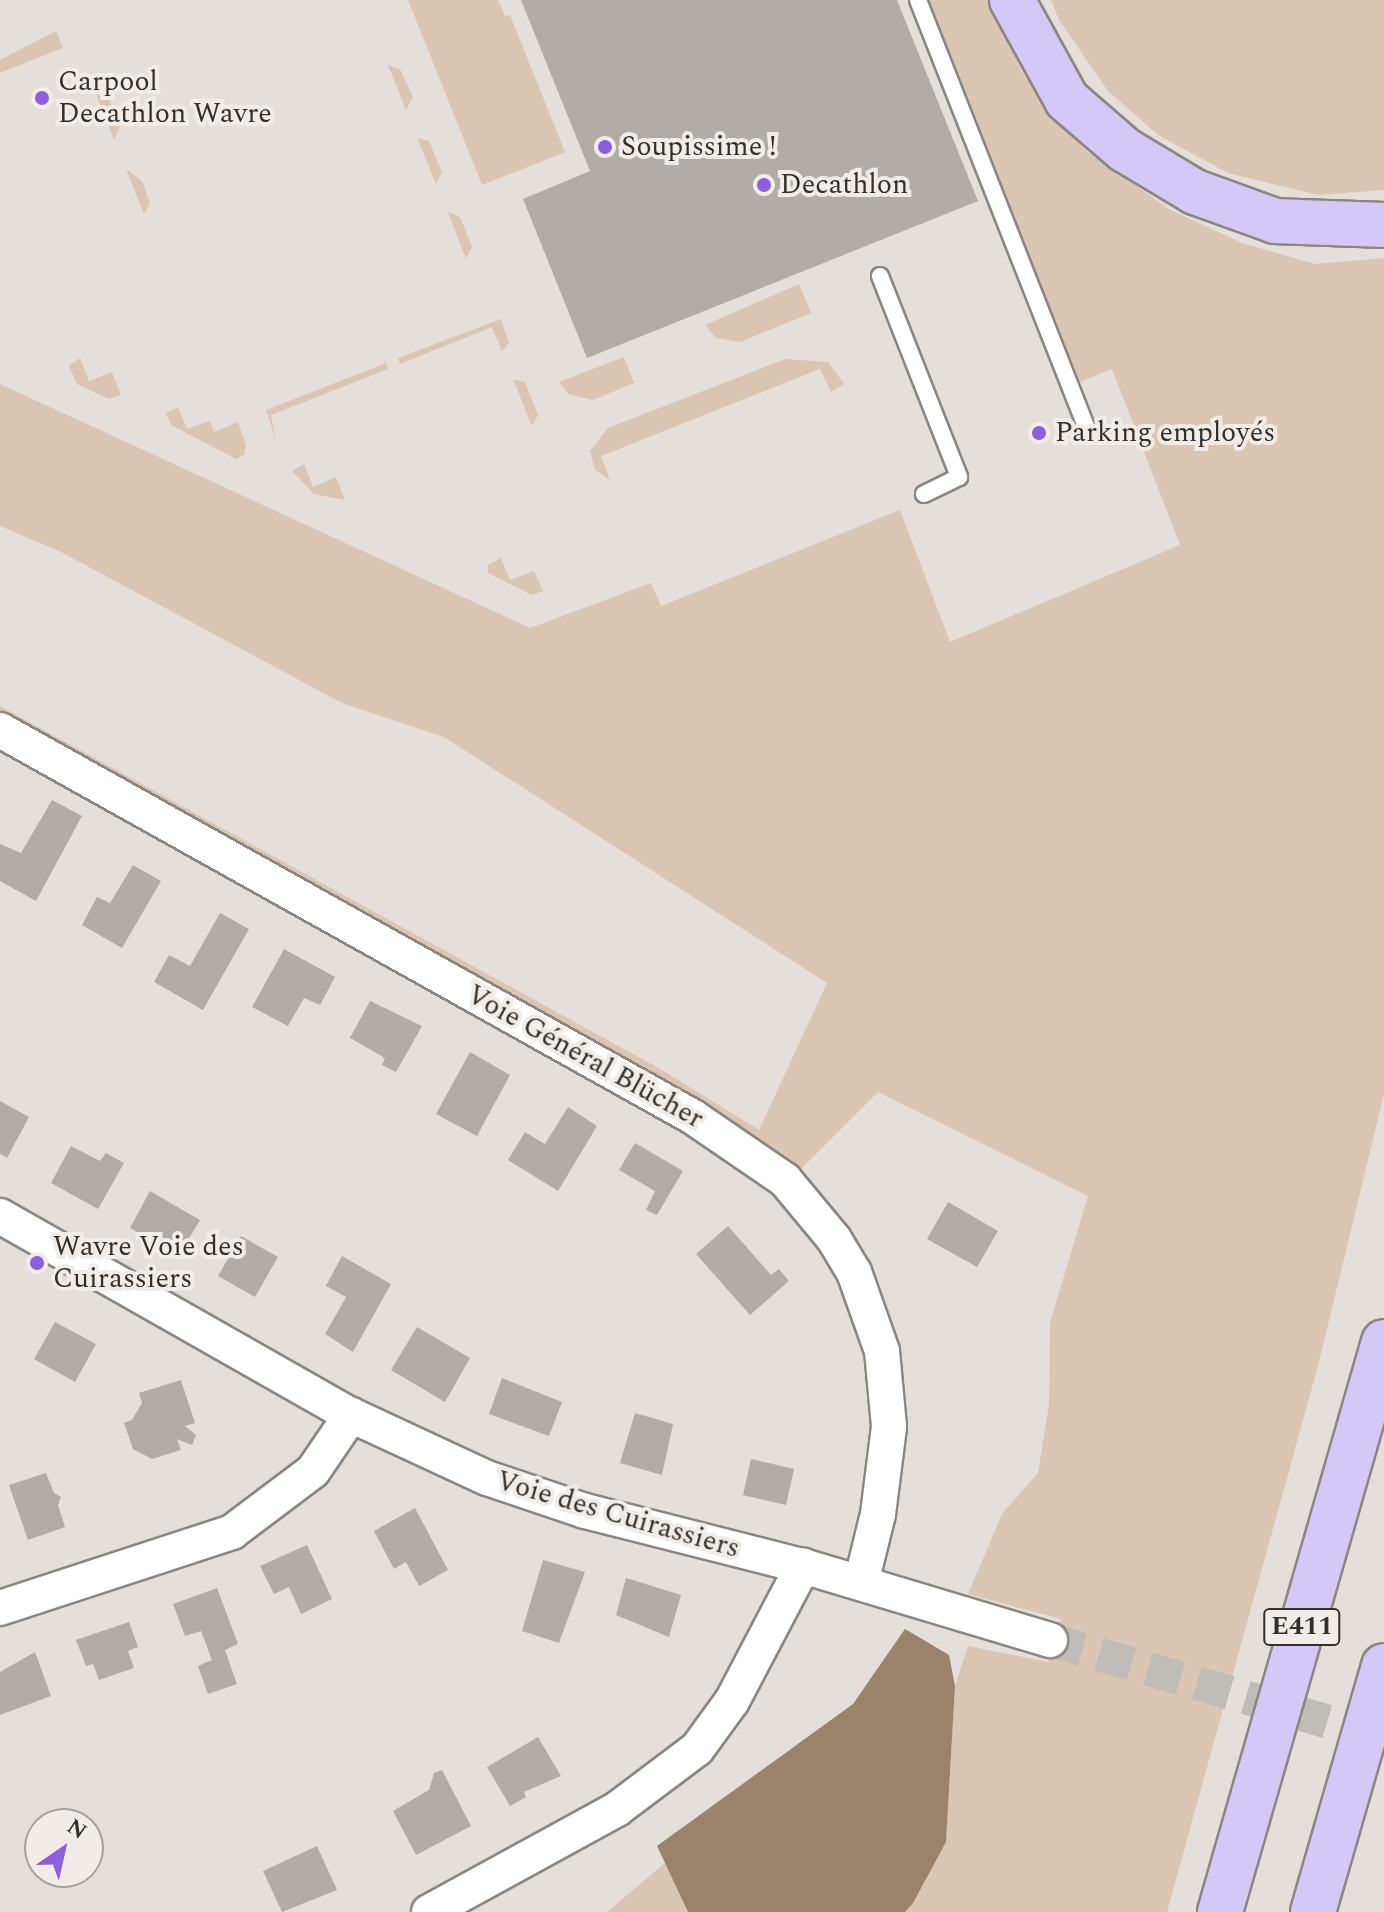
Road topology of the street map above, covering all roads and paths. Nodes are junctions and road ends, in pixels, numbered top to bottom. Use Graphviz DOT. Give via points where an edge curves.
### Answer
graph roads {
  1 [pos="918,0"];
  2 [pos="1012,0"];
  3 [pos="1384,225"];
  4 [pos="880,276"];
  5 [pos="1086,426"];
  6 [pos="924,494"];
  7 [pos="0,730"];
  8 [pos="0,1216"];
  9 [pos="1384,1342"];
  10 [pos="351,1415"];
  11 [pos="803,1566"];
  12 [pos="861,1583"];
  13 [pos="0,1608"];
  14 [pos="1050,1640"];
  15 [pos="1384,1666"];
  16 [pos="429,1912"];
  17 [pos="1220,1912"];
  18 [pos="1313,1912"];
  1 -- 5 [label="lane"];
  2 -- 3 [label="highway" via="1067,100 1125,150 1195,192 1275,221"];
  4 -- 6 [label="lane" via="959,477"];
  7 -- 12 [label="street, Voie Général Blücher" via="693,1117 785,1180 854,1272 882,1351 889,1427 878,1514"];
  8 -- 10 [label="street, Voie des Cuirassiers"];
  9 -- 17 [label="highway, E411"];
  10 -- 11 [label="street, Voie des Cuirassiers" via="458,1466 585,1511"];
  10 -- 13 [label="street" via="313,1471 232,1532"];
  11 -- 12 [label="street, Voie des Cuirassiers"];
  11 -- 16 [label="street" via="732,1701 697,1749 617,1809"];
  12 -- 14 [label="street, Voie des Cuirassiers"];
  15 -- 18 [label="highway"];
}
